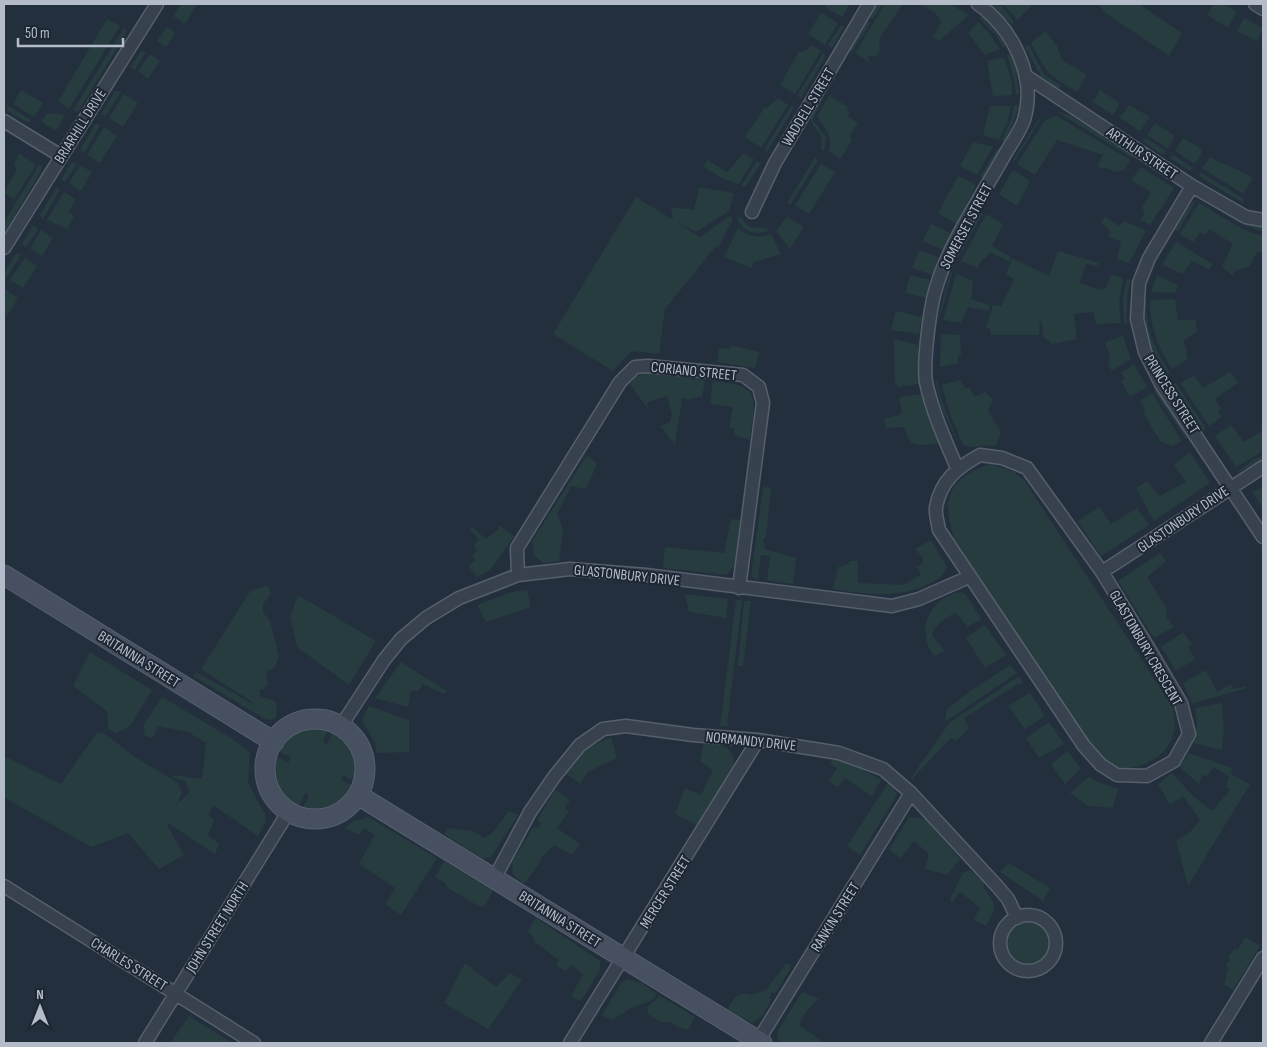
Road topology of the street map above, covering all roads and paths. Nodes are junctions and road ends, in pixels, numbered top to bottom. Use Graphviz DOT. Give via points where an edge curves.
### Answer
graph roads {
  1 [pos="157,4"];
  2 [pos="869,4"];
  3 [pos="978,4"];
  4 [pos="1255,4"];
  5 [pos="1263,9"];
  6 [pos="1026,76"];
  7 [pos="4,121"];
  8 [pos="61,156"];
  9 [pos="1192,186"];
  10 [pos="752,212"];
  11 [pos="1263,220"];
  12 [pos="4,248"];
  13 [pos="1263,467"];
  14 [pos="957,468"];
  15 [pos="1232,487"];
  16 [pos="1263,537"];
  17 [pos="1102,572"];
  18 [pos="518,575"];
  19 [pos="4,576"];
  20 [pos="969,577"];
  21 [pos="739,588"];
  22 [pos="341,726"];
  23 [pos="758,740"];
  24 [pos="274,742"];
  25 [pos="911,793"];
  26 [pos="358,795"];
  27 [pos="289,811"];
  28 [pos="494,879"];
  29 [pos="4,886"];
  30 [pos="1017,918"];
  31 [pos="1263,958"];
  32 [pos="624,959"];
  33 [pos="176,993"];
  34 [pos="760,1042"];
  35 [pos="145,1043"];
  36 [pos="254,1043"];
  37 [pos="570,1043"];
  38 [pos="1211,1043"];
  1 -- 8 [label="street, BRIARHILL DRIVE"];
  2 -- 10 [label="street, WADDELL STREET" via="774,163"];
  3 -- 6 [label="street, SOMERSET STREET" via="996,19 1012,41"];
  4 -- 5 [label="street"];
  6 -- 9 [label="street, ARTHUR STREET"];
  6 -- 14 [label="street, SOMERSET STREET" via="1029,96 1024,121 961,232 939,278 934,297 926,381"];
  7 -- 8 [label="street"];
  8 -- 12 [label="street, BRIARHILL DRIVE"];
  9 -- 11 [label="street, ARTHUR STREET" via="1246,217"];
  9 -- 15 [label="street, PRINCESS STREET" via="1149,258 1139,283 1137,319 1145,352 1162,384"];
  13 -- 15 [label="street, GLASTONBURY DRIVE"];
  14 -- 17 [label="street, GLASTONBURY CRESCENT" via="980,455 1002,458 1027,468"];
  14 -- 20 [label="street, GLASTONBURY CRESCENT" via="945,484 936,507 939,530"];
  15 -- 16 [label="street, PRINCESS STREET"];
  15 -- 17 [label="street, GLASTONBURY DRIVE"];
  17 -- 20 [label="street, GLASTONBURY CRESCENT" via="1181,703 1189,734 1174,761 1147,776 1117,775 1099,763 1084,746"];
  18 -- 21 [label="street, GLASTONBURY DRIVE" via="570,569 646,575"];
  18 -- 21 [label="street, CORIANO STREET" via="517,548 620,382 635,367 648,366 743,375 759,387 763,403"];
  18 -- 22 [label="street, GLASTONBURY DRIVE" via="459,598 426,618 401,639"];
  19 -- 24 [label="street, BRITANNIA STREET"];
  20 -- 21 [label="street, GLASTONBURY DRIVE" via="919,599 892,606"];
  22 -- 24 [label="street" via="321,719 307,719 291,725"];
  22 -- 26 [label="street" via="355,738 365,760 366,772"];
  23 -- 25 [label="street, NORMANDY DRIVE" via="839,753 883,770"];
  23 -- 28 [label="street, NORMANDY DRIVE" via="626,726 603,729 580,745 554,777 530,812"];
  23 -- 32 [label="street, MERCER STREET"];
  24 -- 27 [label="street" via="265,764 266,778 271,793"];
  25 -- 30 [label="street, NORMANDY DRIVE" via="1008,899"];
  25 -- 34 [label="street, RANKIN STREET"];
  26 -- 27 [label="street" via="340,812 329,817 304,818"];
  26 -- 28 [label="street, BRITANNIA STREET"];
  27 -- 33 [label="street, JOHN STREET NORTH"];
  28 -- 32 [label="street, BRITANNIA STREET"];
  29 -- 33 [label="street, CHARLES STREET"];
  30 -- 30 [label="street" via="1003,931 1000,948 1012,966 1037,970 1054,954 1056,941 1053,931 1036,916"];
  31 -- 38 [label="street"];
  32 -- 34 [label="street, BRITANNIA STREET"];
  32 -- 37 [label="street, MERCER STREET"];
  33 -- 35 [label="street, JOHN STREET NORTH"];
  33 -- 36 [label="street, CHARLES STREET"];
}
